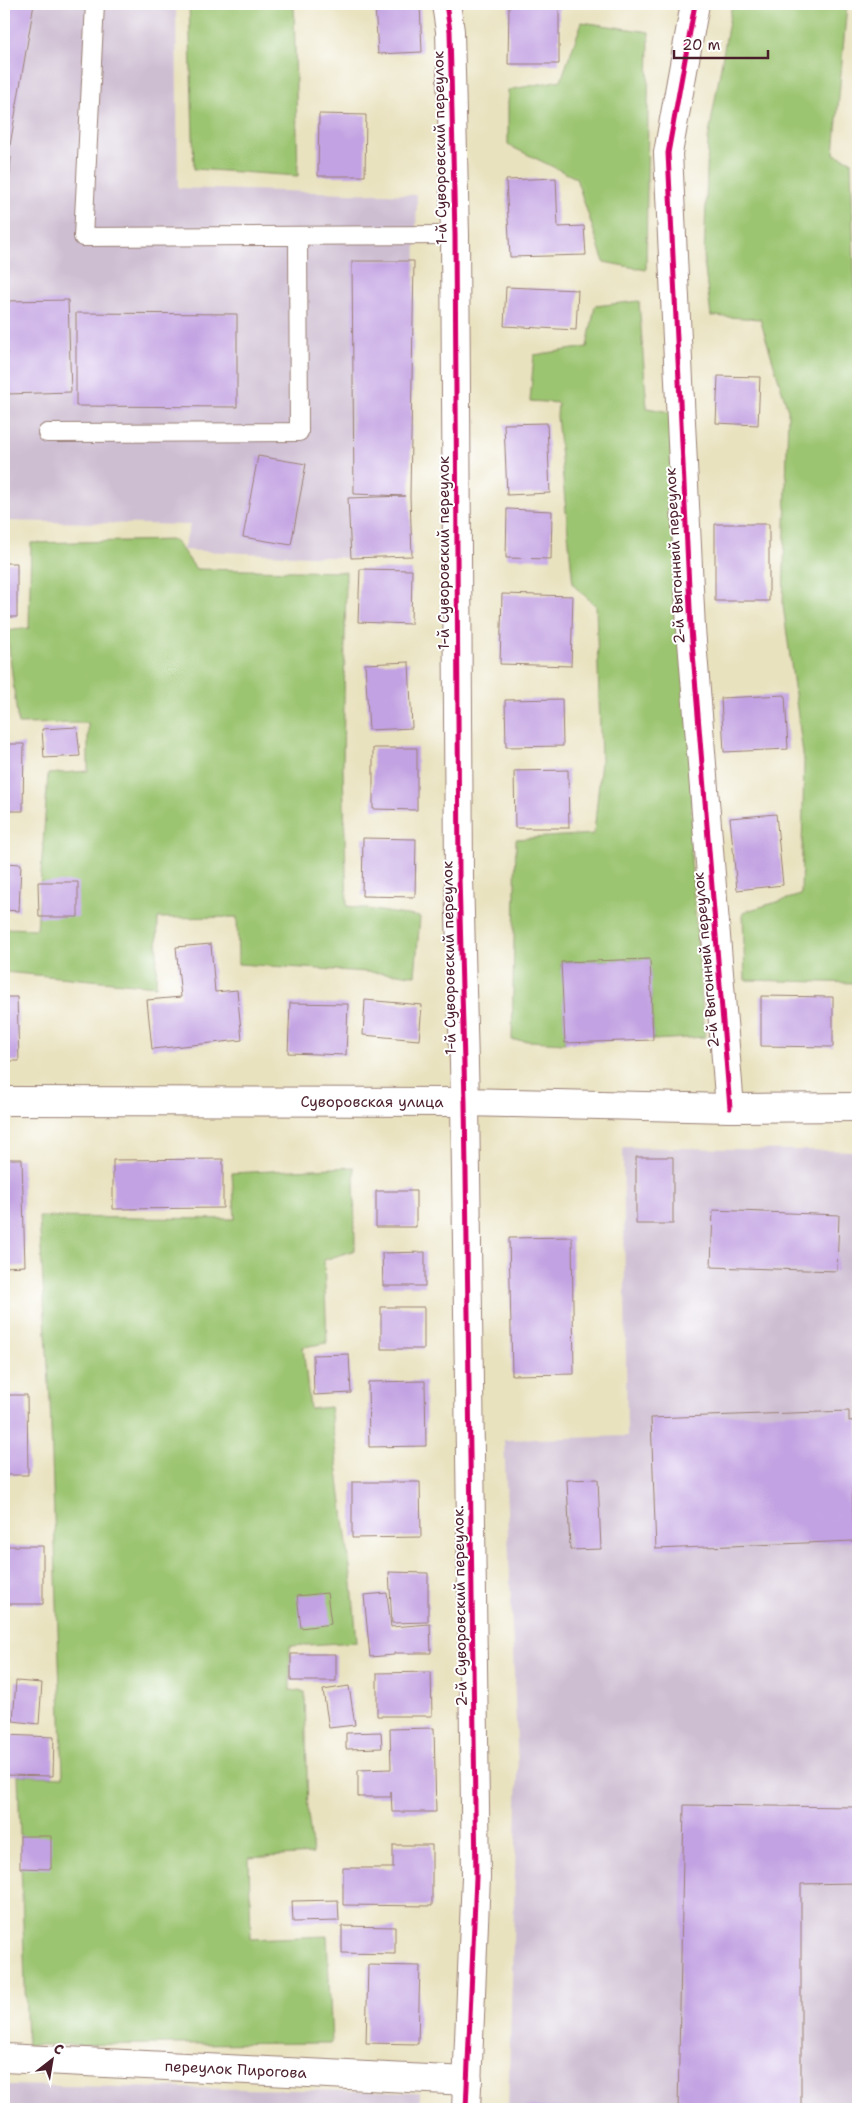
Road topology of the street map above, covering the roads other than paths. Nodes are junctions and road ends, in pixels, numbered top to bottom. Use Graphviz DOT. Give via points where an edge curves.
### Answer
graph roads {
  1 [pos="95,4"];
  2 [pos="446,4"];
  3 [pos="695,4"];
  4 [pos="455,235"];
  5 [pos="298,236"];
  6 [pos="47,433"];
  7 [pos="4,1101"];
  8 [pos="465,1102"];
  9 [pos="858,1107"];
  10 [pos="730,1108"];
  11 [pos="4,2058"];
  12 [pos="468,2081"];
  13 [pos="466,2109"];
  1 -- 5 [label="lane" via="83,237"];
  2 -- 4 [label="street, 1-й Суворовский переулок" via="450,31"];
  3 -- 10 [label="street, 2-й Выгонный переулок" via="668,153 691,629"];
  4 -- 5 [label="lane"];
  4 -- 8 [label="street, 1-й Суворовский переулок" via="459,876"];
  5 -- 6 [label="lane" via="299,432"];
  7 -- 8 [label="street, Суворовская улица"];
  8 -- 10 [label="street, Суворовская улица"];
  8 -- 12 [label="street, 2-й Суворовский переулок." via="476,1877"];
  9 -- 10 [label="street, Суворовская улица"];
  11 -- 12 [label="street, переулок Пирогова"];
  12 -- 13 [label="street, 2-й Суворовский переулок."];
}
